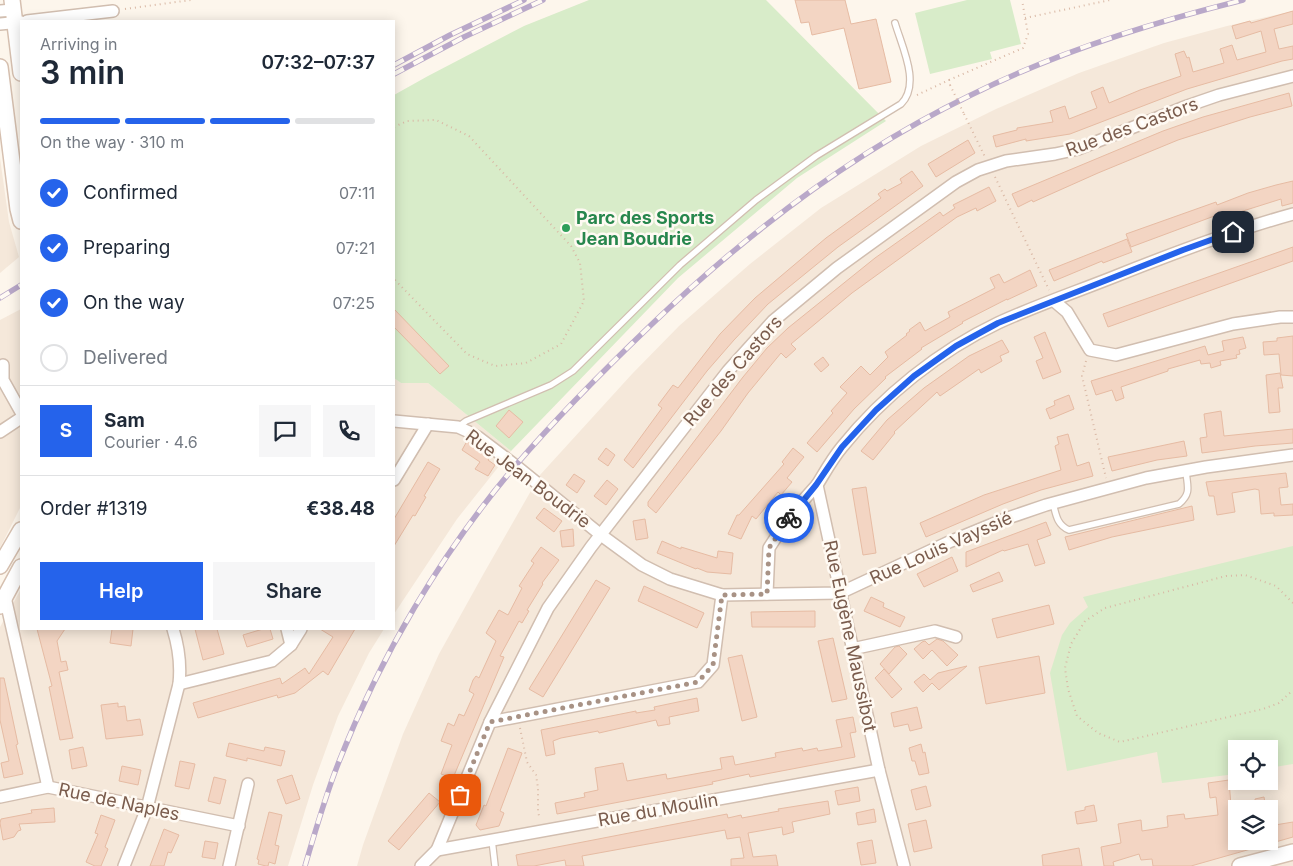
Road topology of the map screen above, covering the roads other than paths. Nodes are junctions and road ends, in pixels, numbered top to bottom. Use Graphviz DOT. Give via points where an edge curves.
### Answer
graph roads {
  1 [pos="113,11"];
  2 [pos="13,16"];
  3 [pos="895,23"];
  4 [pos="20,66"];
  5 [pos="0,67"];
  6 [pos="1293,76"];
  7 [pos="1293,214"];
  8 [pos="20,217"];
  9 [pos="1054,301"];
  10 [pos="1293,317"];
  11 [pos="3,365"];
  12 [pos="20,410"];
  13 [pos="20,419"];
  14 [pos="395,422"];
  15 [pos="428,424"];
  16 [pos="458,428"];
  17 [pos="0,432"];
  18 [pos="1293,455"];
  19 [pos="1186,471"];
  20 [pos="395,478"];
  21 [pos="816,485"];
  22 [pos="1053,503"];
  23 [pos="20,532"];
  24 [pos="601,535"];
  25 [pos="0,566"];
  26 [pos="20,569"];
  27 [pos="840,593"];
  28 [pos="767,594"];
  29 [pos="722,595"];
  30 [pos="3,601"];
  31 [pos="173,630"];
  32 [pos="287,630"];
  33 [pos="300,630"];
  34 [pos="956,637"];
  35 [pos="292,645"];
  36 [pos="852,648"];
  37 [pos="178,684"];
  38 [pos="490,722"];
  39 [pos="879,770"];
  40 [pos="248,784"];
  41 [pos="48,787"];
  42 [pos="0,797"];
  43 [pos="147,808"];
  44 [pos="238,826"];
  45 [pos="492,840"];
  46 [pos="437,850"];
  47 [pos="1293,852"];
  48 [pos="124,866"];
  49 [pos="229,866"];
  50 [pos="421,866"];
  51 [pos="495,866"];
  52 [pos="904,866"];
  53 [pos="1240,866"];
  1 -- 2 [label="street"];
  2 -- 4 [label="main road"];
  3 -- 16 [label="lane" via="910,75 907,98 901,104 816,156 737,216 680,265 573,371 551,385"];
  5 -- 8 [label="main road"];
  6 -- 24 [label="street, Rue des Castors" via="1195,103 1078,149 989,166 950,186 837,268 773,321 728,371"];
  7 -- 9 [label="street" via="1191,246"];
  9 -- 10 [label="street" via="1067,312 1090,350 1116,355 1232,324"];
  9 -- 21 [label="street" via="998,323 956,346 914,376 842,447"];
  11 -- 12 [label="street" via="2,380"];
  13 -- 17 [label="street"];
  14 -- 15 [label="street, Rue Jean Boudrie"];
  15 -- 16 [label="street, Rue Jean Boudrie"];
  15 -- 20 [label="street"];
  16 -- 24 [label="street, Rue Jean Boudrie" via="478,437"];
  18 -- 19 [label="street, Rue Louis Vayssié"];
  19 -- 22 [label="street, Rue Louis Vayssié"];
  19 -- 22 [label="lane" via="1188,492 1179,504 1068,530 1057,520"];
  21 -- 27 [label="street, Rue Eugène Maussibot"];
  21 -- 28 [label="street" via="791,514 769,548"];
  22 -- 27 [label="street, Rue Louis Vayssié" via="949,542"];
  23 -- 25 [label="main road"];
  24 -- 29 [label="street, Rue Louis Vayssié" via="649,569"];
  24 -- 38 [label="street, Rue des Castors" via="548,608"];
  26 -- 30 [label="main road"];
  27 -- 28 [label="street, Rue Louis Vayssié"];
  27 -- 36 [label="street, Rue Eugène Maussibot"];
  28 -- 29 [label="street, Rue Louis Vayssié"];
  29 -- 38 [label="street" via="713,665 698,682"];
  30 -- 41 [label="street"];
  31 -- 37 [label="street" via="181,666"];
  32 -- 35 [label="street"];
  33 -- 35 [label="street"];
  34 -- 36 [label="street" via="935,631"];
  35 -- 37 [label="street" via="272,661"];
  36 -- 39 [label="street, Rue Eugène Maussibot"];
  37 -- 43 [label="street"];
  38 -- 46 [label="street, Rue des Castors"];
  39 -- 45 [label="street, Rue du Moulin"];
  39 -- 52 [label="street, Rue Eugène Maussibot"];
  40 -- 44 [label="street"];
  41 -- 42 [label="street, Rue de Naples"];
  41 -- 43 [label="street, Rue de Naples"];
  43 -- 44 [label="street, Rue de Naples"];
  43 -- 48 [label="street"];
  44 -- 49 [label="street"];
  45 -- 46 [label="street, Rue du Moulin"];
  45 -- 51 [label="lane"];
  46 -- 50 [label="street, Rue des Castors"];
  47 -- 53 [label="main road"];
}
